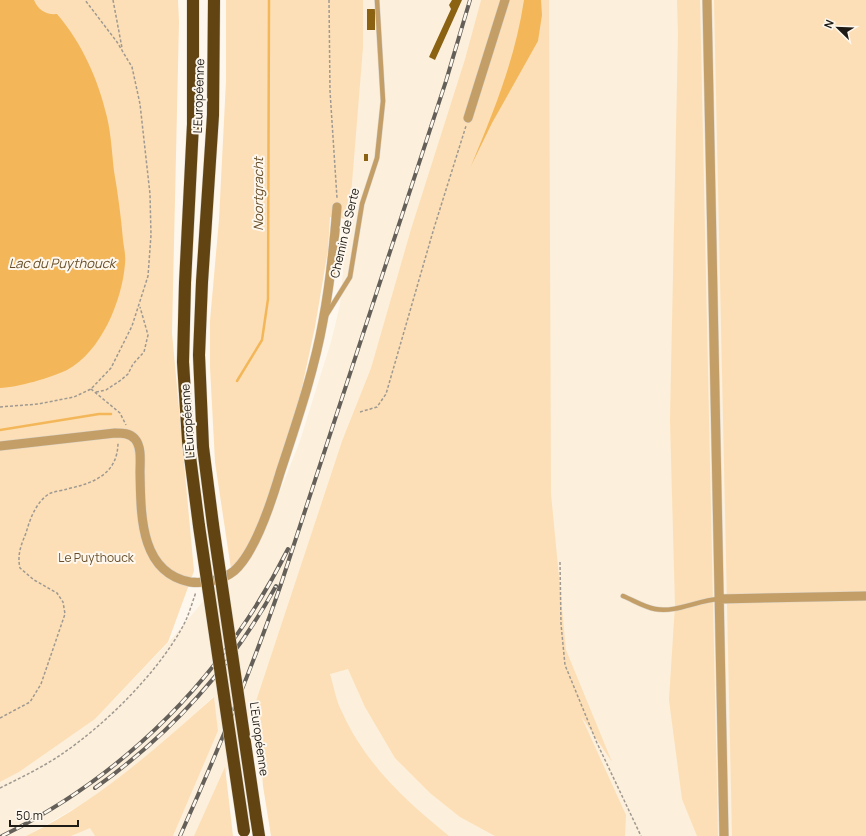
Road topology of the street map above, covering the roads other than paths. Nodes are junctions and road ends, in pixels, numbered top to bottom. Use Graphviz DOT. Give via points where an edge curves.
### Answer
graph roads {
  1 [pos="193,0"];
  2 [pos="214,0"];
  3 [pos="377,0"];
  4 [pos="505,0"];
  5 [pos="707,0"];
  6 [pos="468,118"];
  7 [pos="337,208"];
  8 [pos="323,323"];
  9 [pos="0,446"];
  10 [pos="623,596"];
  11 [pos="866,596"];
  12 [pos="719,599"];
  13 [pos="244,833"];
  14 [pos="259,836"];
  15 [pos="724,836"];
  1 -- 13 [label="highway, L'Européenne, bridge" via="193,124 183,362 188,441 199,526"];
  2 -- 14 [label="highway, L'Européenne, bridge" via="213,115 199,356 203,447"];
  3 -- 8 [label="lane, Chemin de Serte" via="383,101 377,158 362,204 350,277"];
  4 -- 6 [label="street"];
  5 -- 12 [label="street"];
  7 -- 8 [label="street"];
  8 -- 9 [label="street, Chemin de Serte" via="271,503 246,555 233,572 216,579 186,581 160,567 150,554 144,526 139,448 132,436 121,433"];
  10 -- 12 [label="lane" via="657,609"];
  11 -- 12 [label="street"];
  12 -- 15 [label="street"];
}
